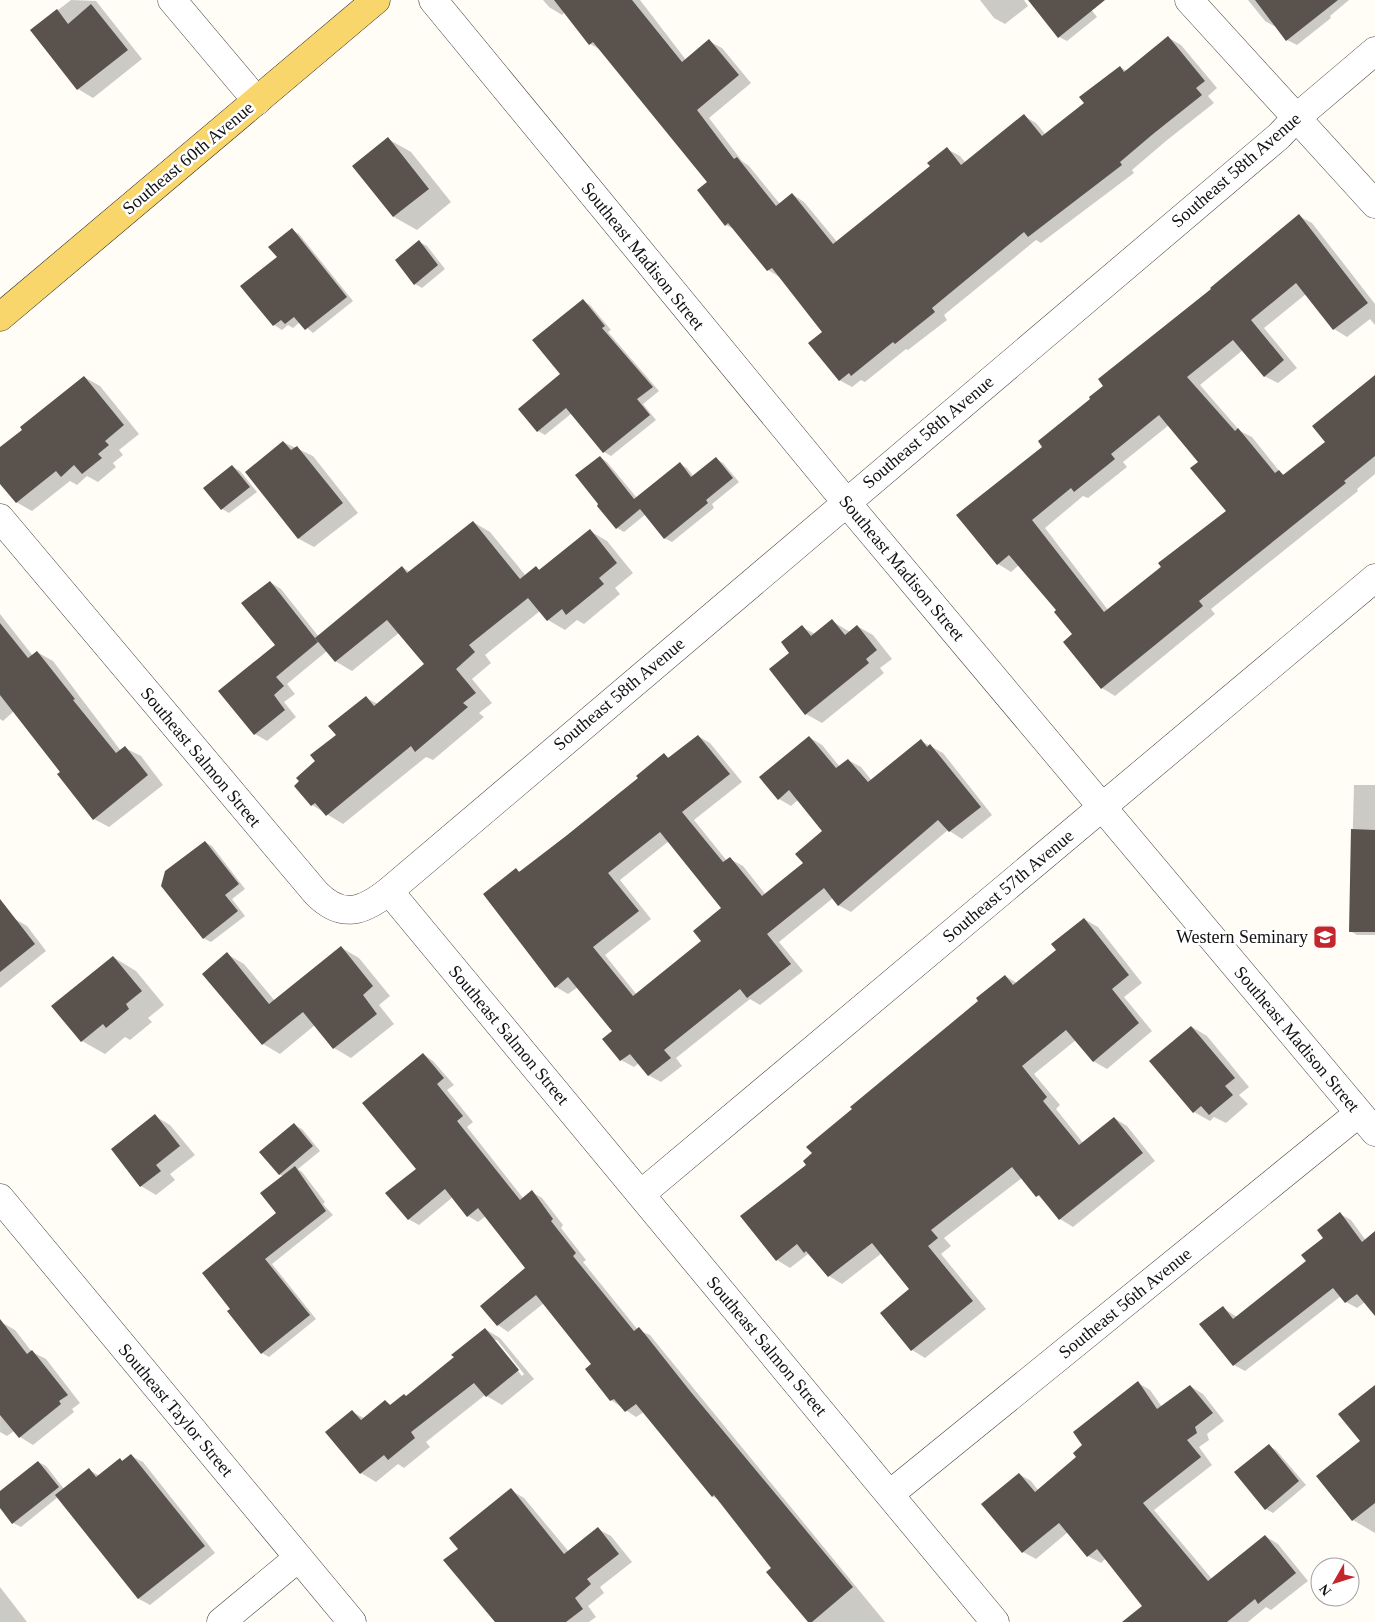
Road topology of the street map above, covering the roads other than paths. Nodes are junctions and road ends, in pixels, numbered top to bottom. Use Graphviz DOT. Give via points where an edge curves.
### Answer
graph roads {
  1 [pos="172,0"];
  2 [pos="376,0"];
  3 [pos="433,0"];
  4 [pos="1189,0"];
  5 [pos="1375,51"];
  6 [pos="256,101"];
  7 [pos="1296,118"];
  8 [pos="1375,204"];
  9 [pos="0,317"];
  10 [pos="846,502"];
  11 [pos="0,518"];
  12 [pos="1375,578"];
  13 [pos="1103,806"];
  14 [pos="389,890"];
  15 [pos="1367,1122"];
  16 [pos="641,1194"];
  17 [pos="0,1198"];
  18 [pos="890,1494"];
  19 [pos="298,1558"];
  20 [pos="221,1622"];
  21 [pos="352,1622"];
  22 [pos="995,1622"];
  1 -- 6 [label="street"];
  2 -- 6 [label="main road, Southeast 60th Avenue"];
  3 -- 10 [label="street, Southeast Madison Street"];
  4 -- 7 [label="street"];
  5 -- 7 [label="street, Southeast 58th Avenue"];
  6 -- 9 [label="main road, Southeast 60th Avenue"];
  7 -- 8 [label="street"];
  7 -- 10 [label="street, Southeast 58th Avenue" via="1279,136"];
  10 -- 13 [label="street, Southeast Madison Street"];
  10 -- 14 [label="street, Southeast 58th Avenue"];
  11 -- 14 [label="street, Southeast Salmon Street" via="324,902 341,909 365,908"];
  12 -- 13 [label="street, Southeast 57th Avenue"];
  13 -- 15 [label="street, Southeast Madison Street"];
  13 -- 16 [label="street, Southeast 57th Avenue"];
  14 -- 16 [label="street, Southeast Salmon Street"];
  15 -- 18 [label="street, Southeast 56th Avenue"];
  16 -- 18 [label="street, Southeast Salmon Street"];
  17 -- 19 [label="street, Southeast Taylor Street"];
  18 -- 22 [label="street, Southeast Salmon Street"];
  19 -- 20 [label="street"];
  19 -- 21 [label="street, Southeast Taylor Street"];
}
